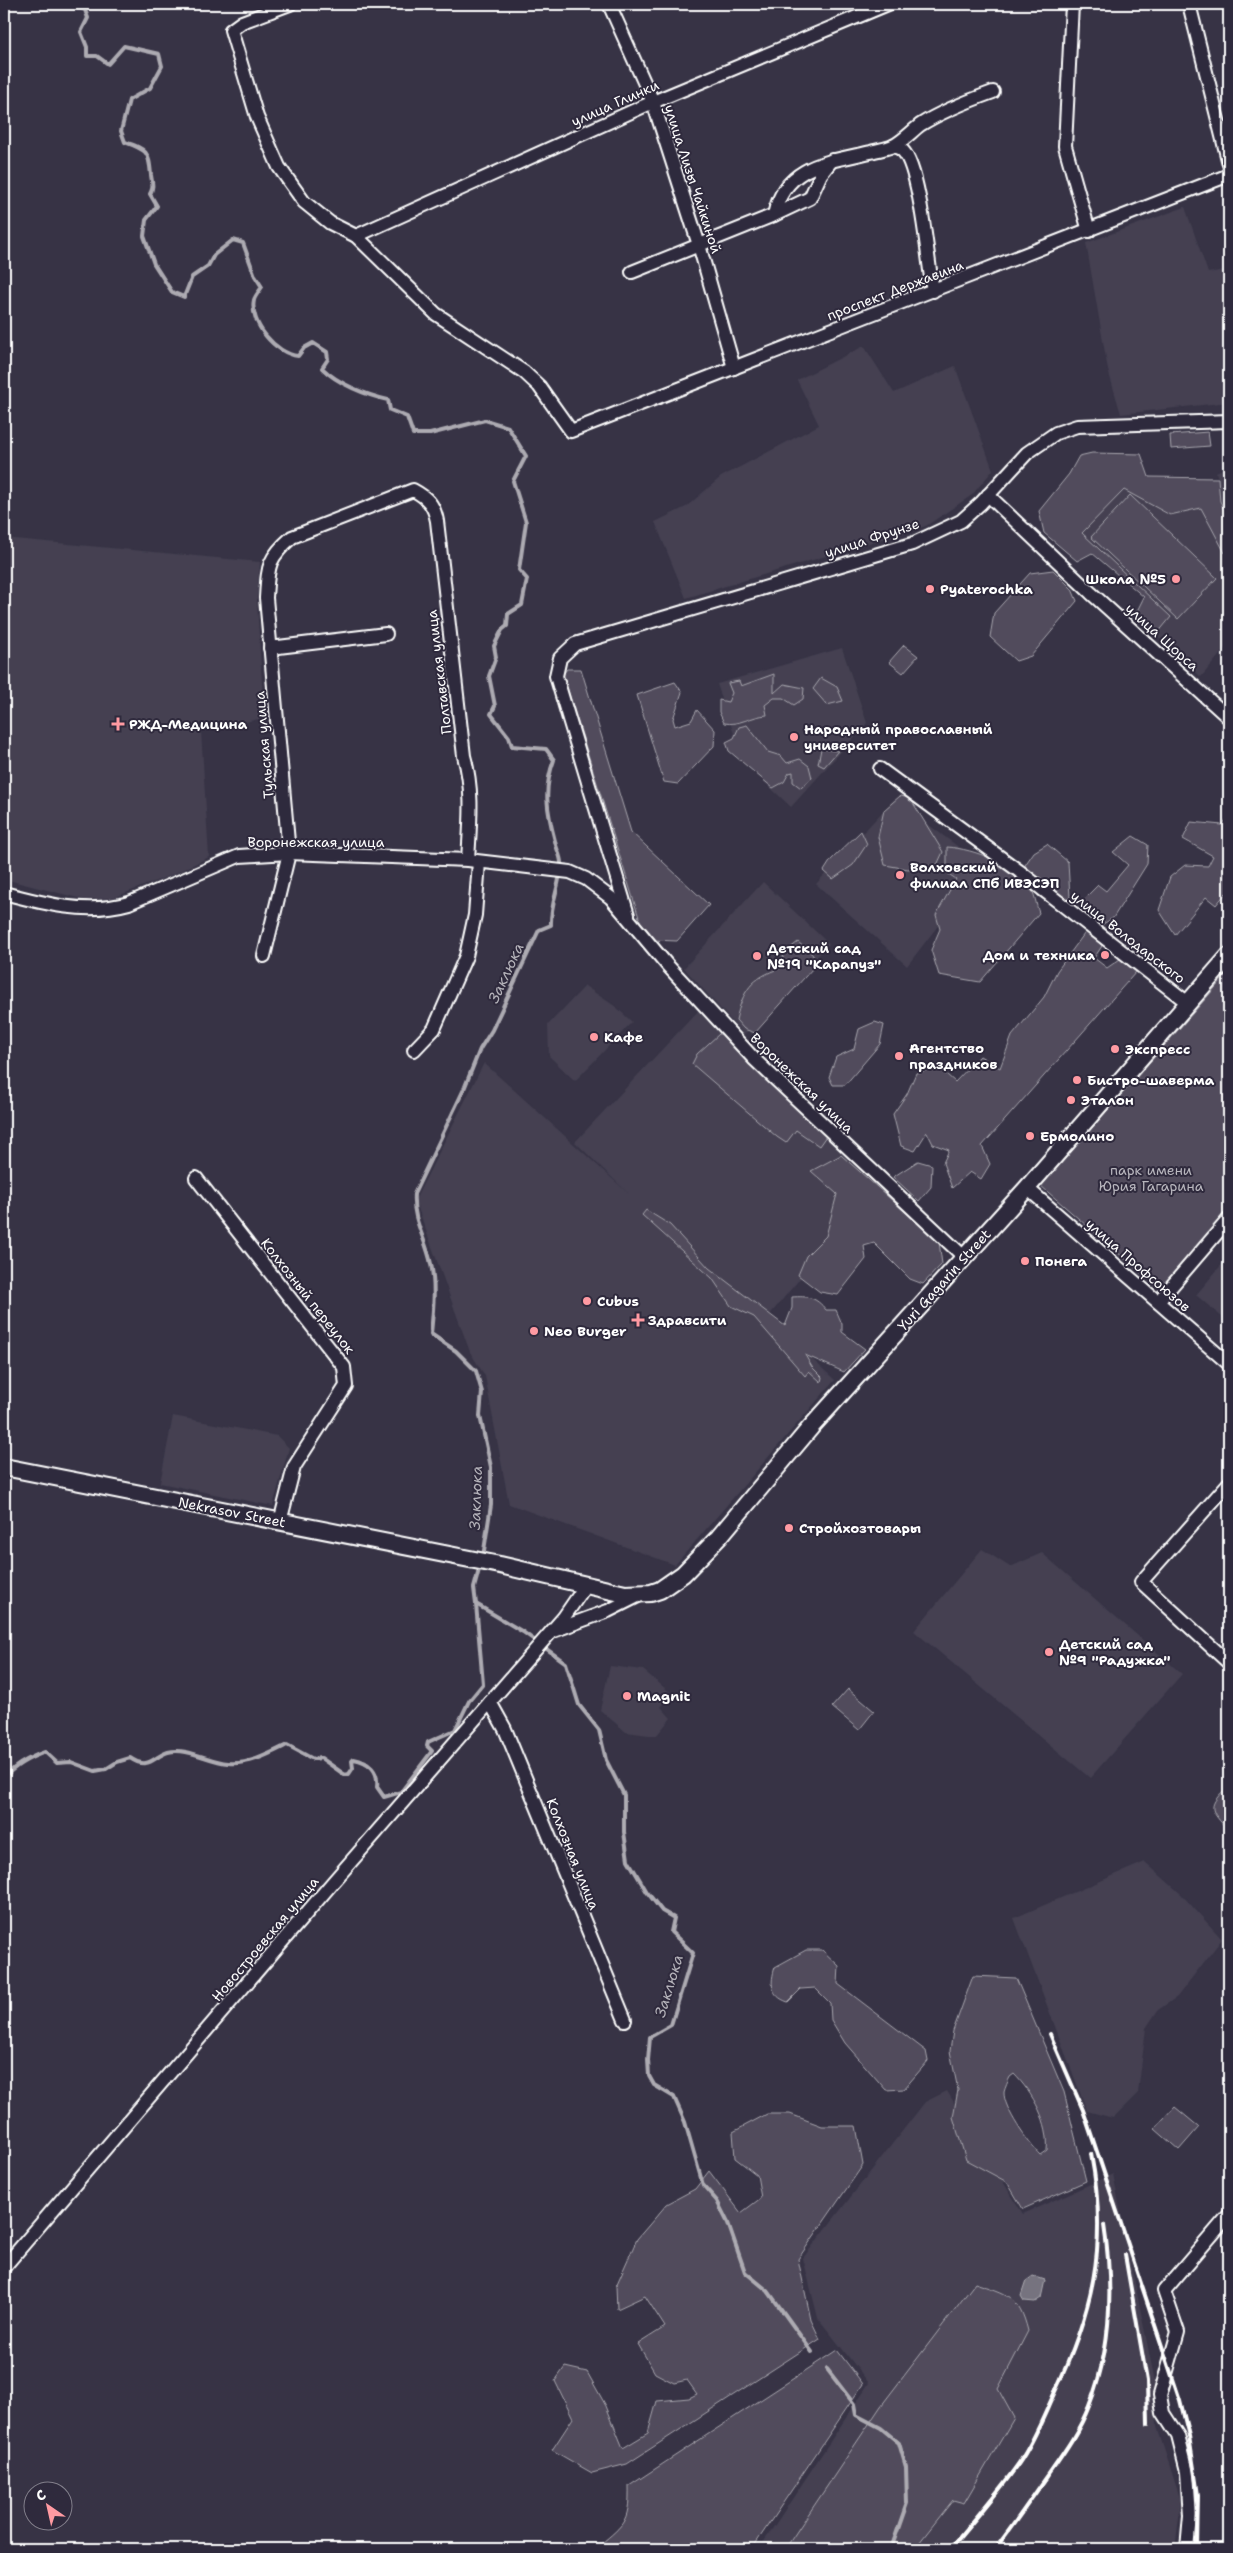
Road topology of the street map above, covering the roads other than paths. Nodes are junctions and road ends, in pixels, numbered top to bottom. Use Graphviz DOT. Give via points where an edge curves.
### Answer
graph roads {
  1 [pos="290,4"];
  2 [pos="609,4"];
  3 [pos="888,4"];
  4 [pos="1072,4"];
  5 [pos="1189,4"];
  6 [pos="993,92"];
  7 [pos="653,102"];
  8 [pos="892,146"];
  9 [pos="832,160"];
  10 [pos="1229,164"];
  11 [pos="1229,175"];
  12 [pos="774,215"];
  13 [pos="1089,231"];
  14 [pos="356,236"];
  15 [pos="699,244"];
  16 [pos="632,272"];
  17 [pos="933,291"];
  18 [pos="734,368"];
  19 [pos="1229,421"];
  20 [pos="413,490"];
  21 [pos="988,495"];
  22 [pos="386,634"];
  23 [pos="270,648"];
  24 [pos="560,658"];
  25 [pos="1229,718"];
  26 [pos="880,769"];
  27 [pos="289,853"];
  28 [pos="473,861"];
  29 [pos="4,893"];
  30 [pos="630,920"];
  31 [pos="264,956"];
  32 [pos="1229,956"];
  33 [pos="1188,1003"];
  34 [pos="414,1050"];
  35 [pos="196,1178"];
  36 [pos="1027,1188"];
  37 [pos="1229,1219"];
  38 [pos="964,1256"];
  39 [pos="1158,1302"];
  40 [pos="1229,1364"];
  41 [pos="4,1467"];
  42 [pos="1229,1483"];
  43 [pos="280,1522"];
  44 [pos="586,1585"];
  45 [pos="645,1594"];
  46 [pos="551,1632"];
  47 [pos="1229,1663"];
  48 [pos="490,1702"];
  49 [pos="625,2020"];
  50 [pos="1229,2215"];
  51 [pos="4,2267"];
  52 [pos="1187,2549"];
  1 -- 14 [label="street" via="242,22 231,30 257,117 279,167 304,202 330,223"];
  2 -- 7 [label="street, улица Лизы Чайкиной"];
  3 -- 7 [label="street, улица Глинки"];
  4 -- 13 [label="street" via="1065,146"];
  5 -- 10 [label="street"];
  6 -- 8 [label="street" via="921,125"];
  7 -- 14 [label="street, улица Глинки"];
  7 -- 15 [label="street, улица Лизы Чайкиной"];
  8 -- 9 [label="street"];
  8 -- 17 [label="street" via="902,149 909,159 923,215"];
  9 -- 12 [label="street" via="821,174 810,198"];
  9 -- 12 [label="street" via="801,172 789,182 778,198"];
  11 -- 13 [label="street, проспект Державина"];
  12 -- 15 [label="street"];
  13 -- 17 [label="street, проспект Державина"];
  14 -- 18 [label="street, проспект Державина" via="436,314 524,372 539,386 570,431"];
  15 -- 16 [label="street"];
  15 -- 18 [label="street, улица Лизы Чайкиной"];
  17 -- 18 [label="street, проспект Державина"];
  19 -- 21 [label="street, улица Фрунзе" via="1078,426 1056,433 1027,453"];
  20 -- 23 [label="street, Тульская улица" via="292,537 276,551 268,569 266,598"];
  20 -- 28 [label="street, Полтавская улица" via="426,497 434,508 437,521 464,756 471,779"];
  21 -- 24 [label="street, улица Фрунзе" via="961,521 912,544 575,644"];
  21 -- 25 [label="street, улица Щорса"];
  22 -- 23 [label="street"];
  23 -- 27 [label="street, Тульская улица"];
  24 -- 30 [label="street, Воронежская улица" via="556,676"];
  26 -- 33 [label="street, улица Володарского" via="1019,871"];
  27 -- 28 [label="street, Воронежская улица"];
  27 -- 29 [label="street, Воронежская улица" via="240,856 112,908 48,905"];
  27 -- 31 [label="street, Тульская улица"];
  28 -- 30 [label="street, Воронежская улица" via="570,872 586,879 611,898"];
  28 -- 34 [label="street, Полтавская улица" via="475,915 466,956 434,1029"];
  30 -- 38 [label="street, Воронежская улица" via="755,1060"];
  32 -- 33 [label="main road, Yuri Gagarin Street"];
  33 -- 36 [label="main road, Yuri Gagarin Street"];
  35 -- 43 [label="street, Колхозный переулок" via="344,1367 346,1386 294,1467"];
  36 -- 38 [label="main road, Yuri Gagarin Street"];
  36 -- 39 [label="street, улица Профсоюзов"];
  37 -- 39 [label="street"];
  38 -- 45 [label="main road, Yuri Gagarin Street" via="705,1551 671,1584"];
  39 -- 40 [label="street, улица Профсоюзов"];
  41 -- 43 [label="main road, Nekrasov Street"];
  42 -- 47 [label="street" via="1142,1582"];
  43 -- 44 [label="main road, Nekrasov Street"];
  44 -- 45 [label="main road" via="626,1594"];
  44 -- 46 [label="street, Новостроевская улица"];
  45 -- 46 [label="street, Новостроевская улица"];
  46 -- 48 [label="street, Новостроевская улица"];
  48 -- 49 [label="street, Колхозная улица" via="505,1728"];
  48 -- 51 [label="street, Новостроевская улица"];
  50 -- 52 [label="street" via="1164,2291 1178,2332 1160,2395 1163,2412 1178,2436 1187,2472 1190,2516"];
}
